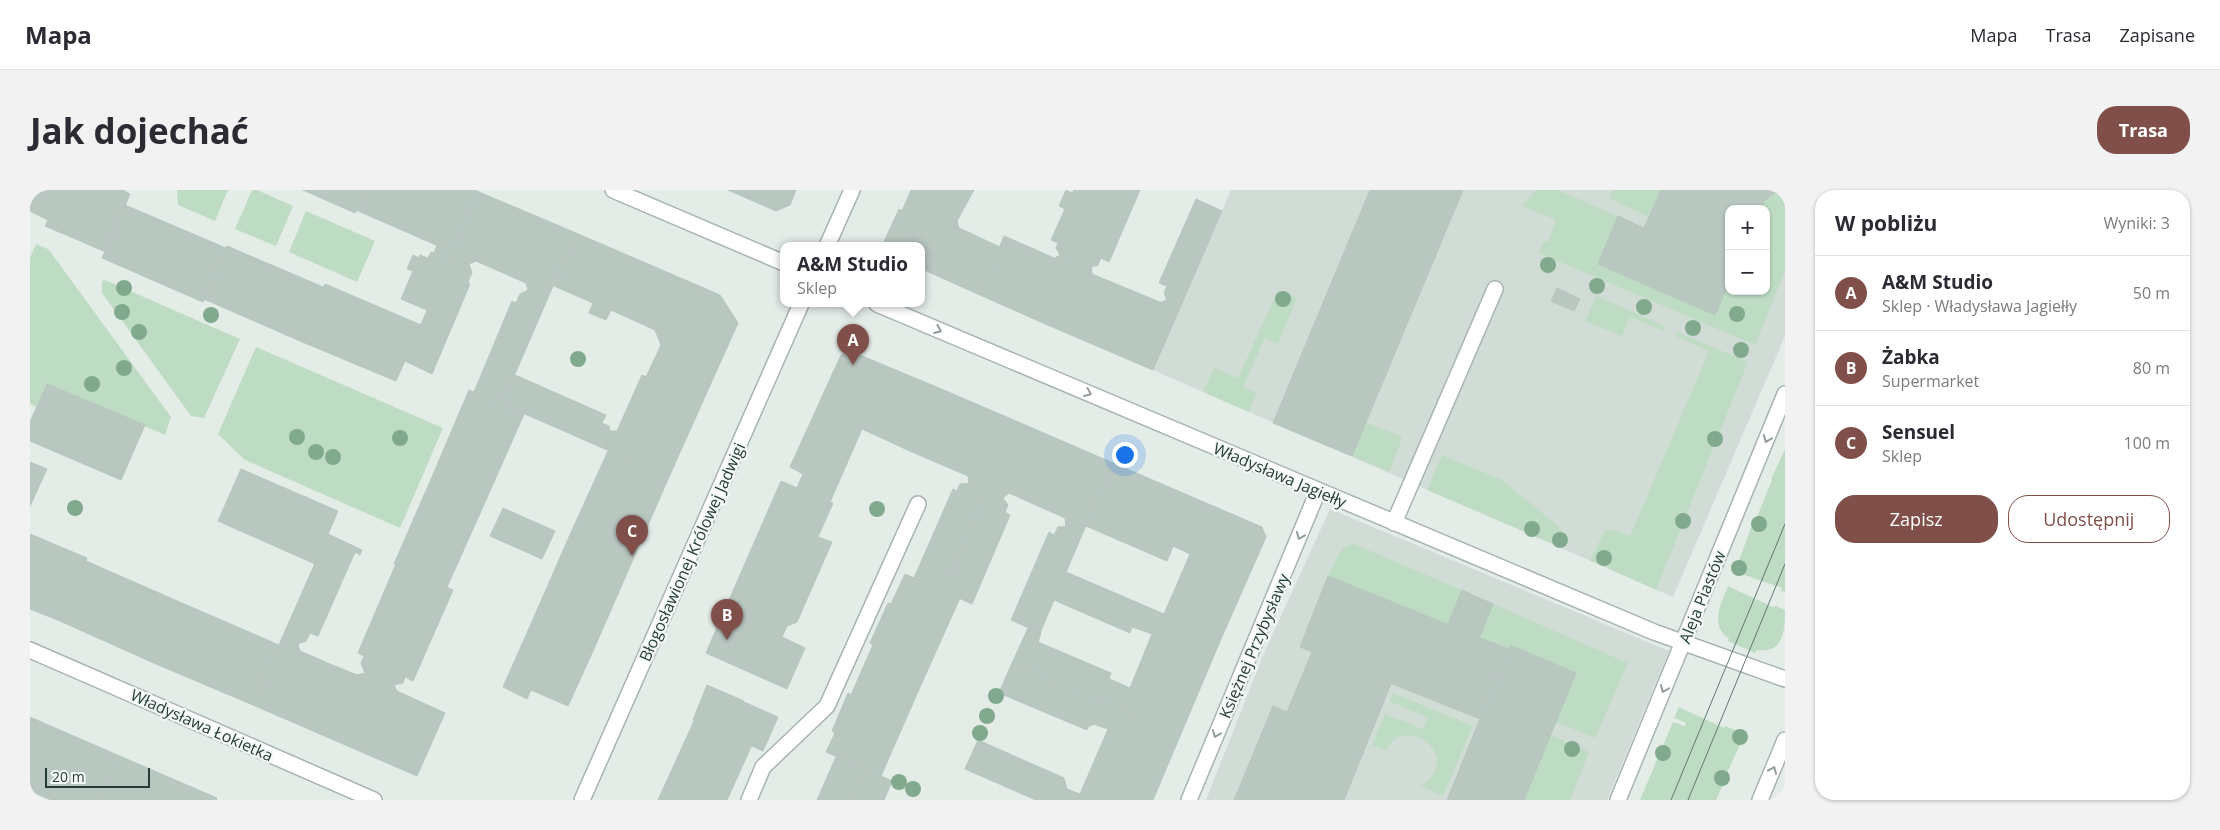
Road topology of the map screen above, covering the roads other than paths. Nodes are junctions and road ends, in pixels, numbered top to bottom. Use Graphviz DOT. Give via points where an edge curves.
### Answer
graph roads {
  1 [pos="613,190"];
  2 [pos="852,190"];
  3 [pos="829,242"];
  4 [pos="780,262"];
  5 [pos="1495,289"];
  6 [pos="800,307"];
  7 [pos="884,307"];
  8 [pos="1785,394"];
  9 [pos="1318,491"];
  10 [pos="918,504"];
  11 [pos="1394,523"];
  12 [pos="1683,644"];
  13 [pos="30,650"];
  14 [pos="1785,679"];
  15 [pos="1785,740"];
  16 [pos="374,800"];
  17 [pos="582,800"];
  18 [pos="748,800"];
  19 [pos="1189,800"];
  20 [pos="1618,800"];
  21 [pos="1760,800"];
  1 -- 4 [label="street"];
  2 -- 3 [label="street"];
  5 -- 11 [label="street"];
  6 -- 17 [label="street, Błogosławionej Królowej Jadwigi"];
  7 -- 9 [label="street, Władysława Jagiełły, one-way"];
  8 -- 12 [label="street, Aleja Piastów, one-way"];
  9 -- 11 [label="street, Władysława Jagiełły"];
  9 -- 19 [label="street, Księżnej Przybysławy, one-way"];
  10 -- 18 [label="street" via="828,706 763,767"];
  11 -- 12 [label="street, Władysława Jagiełły"];
  12 -- 14 [label="street, Aleja Piastów"];
  12 -- 20 [label="street, Aleja Piastów, one-way"];
  13 -- 16 [label="street, Władysława Łokietka"];
  21 -- 15 [label="street, one-way"];
}
